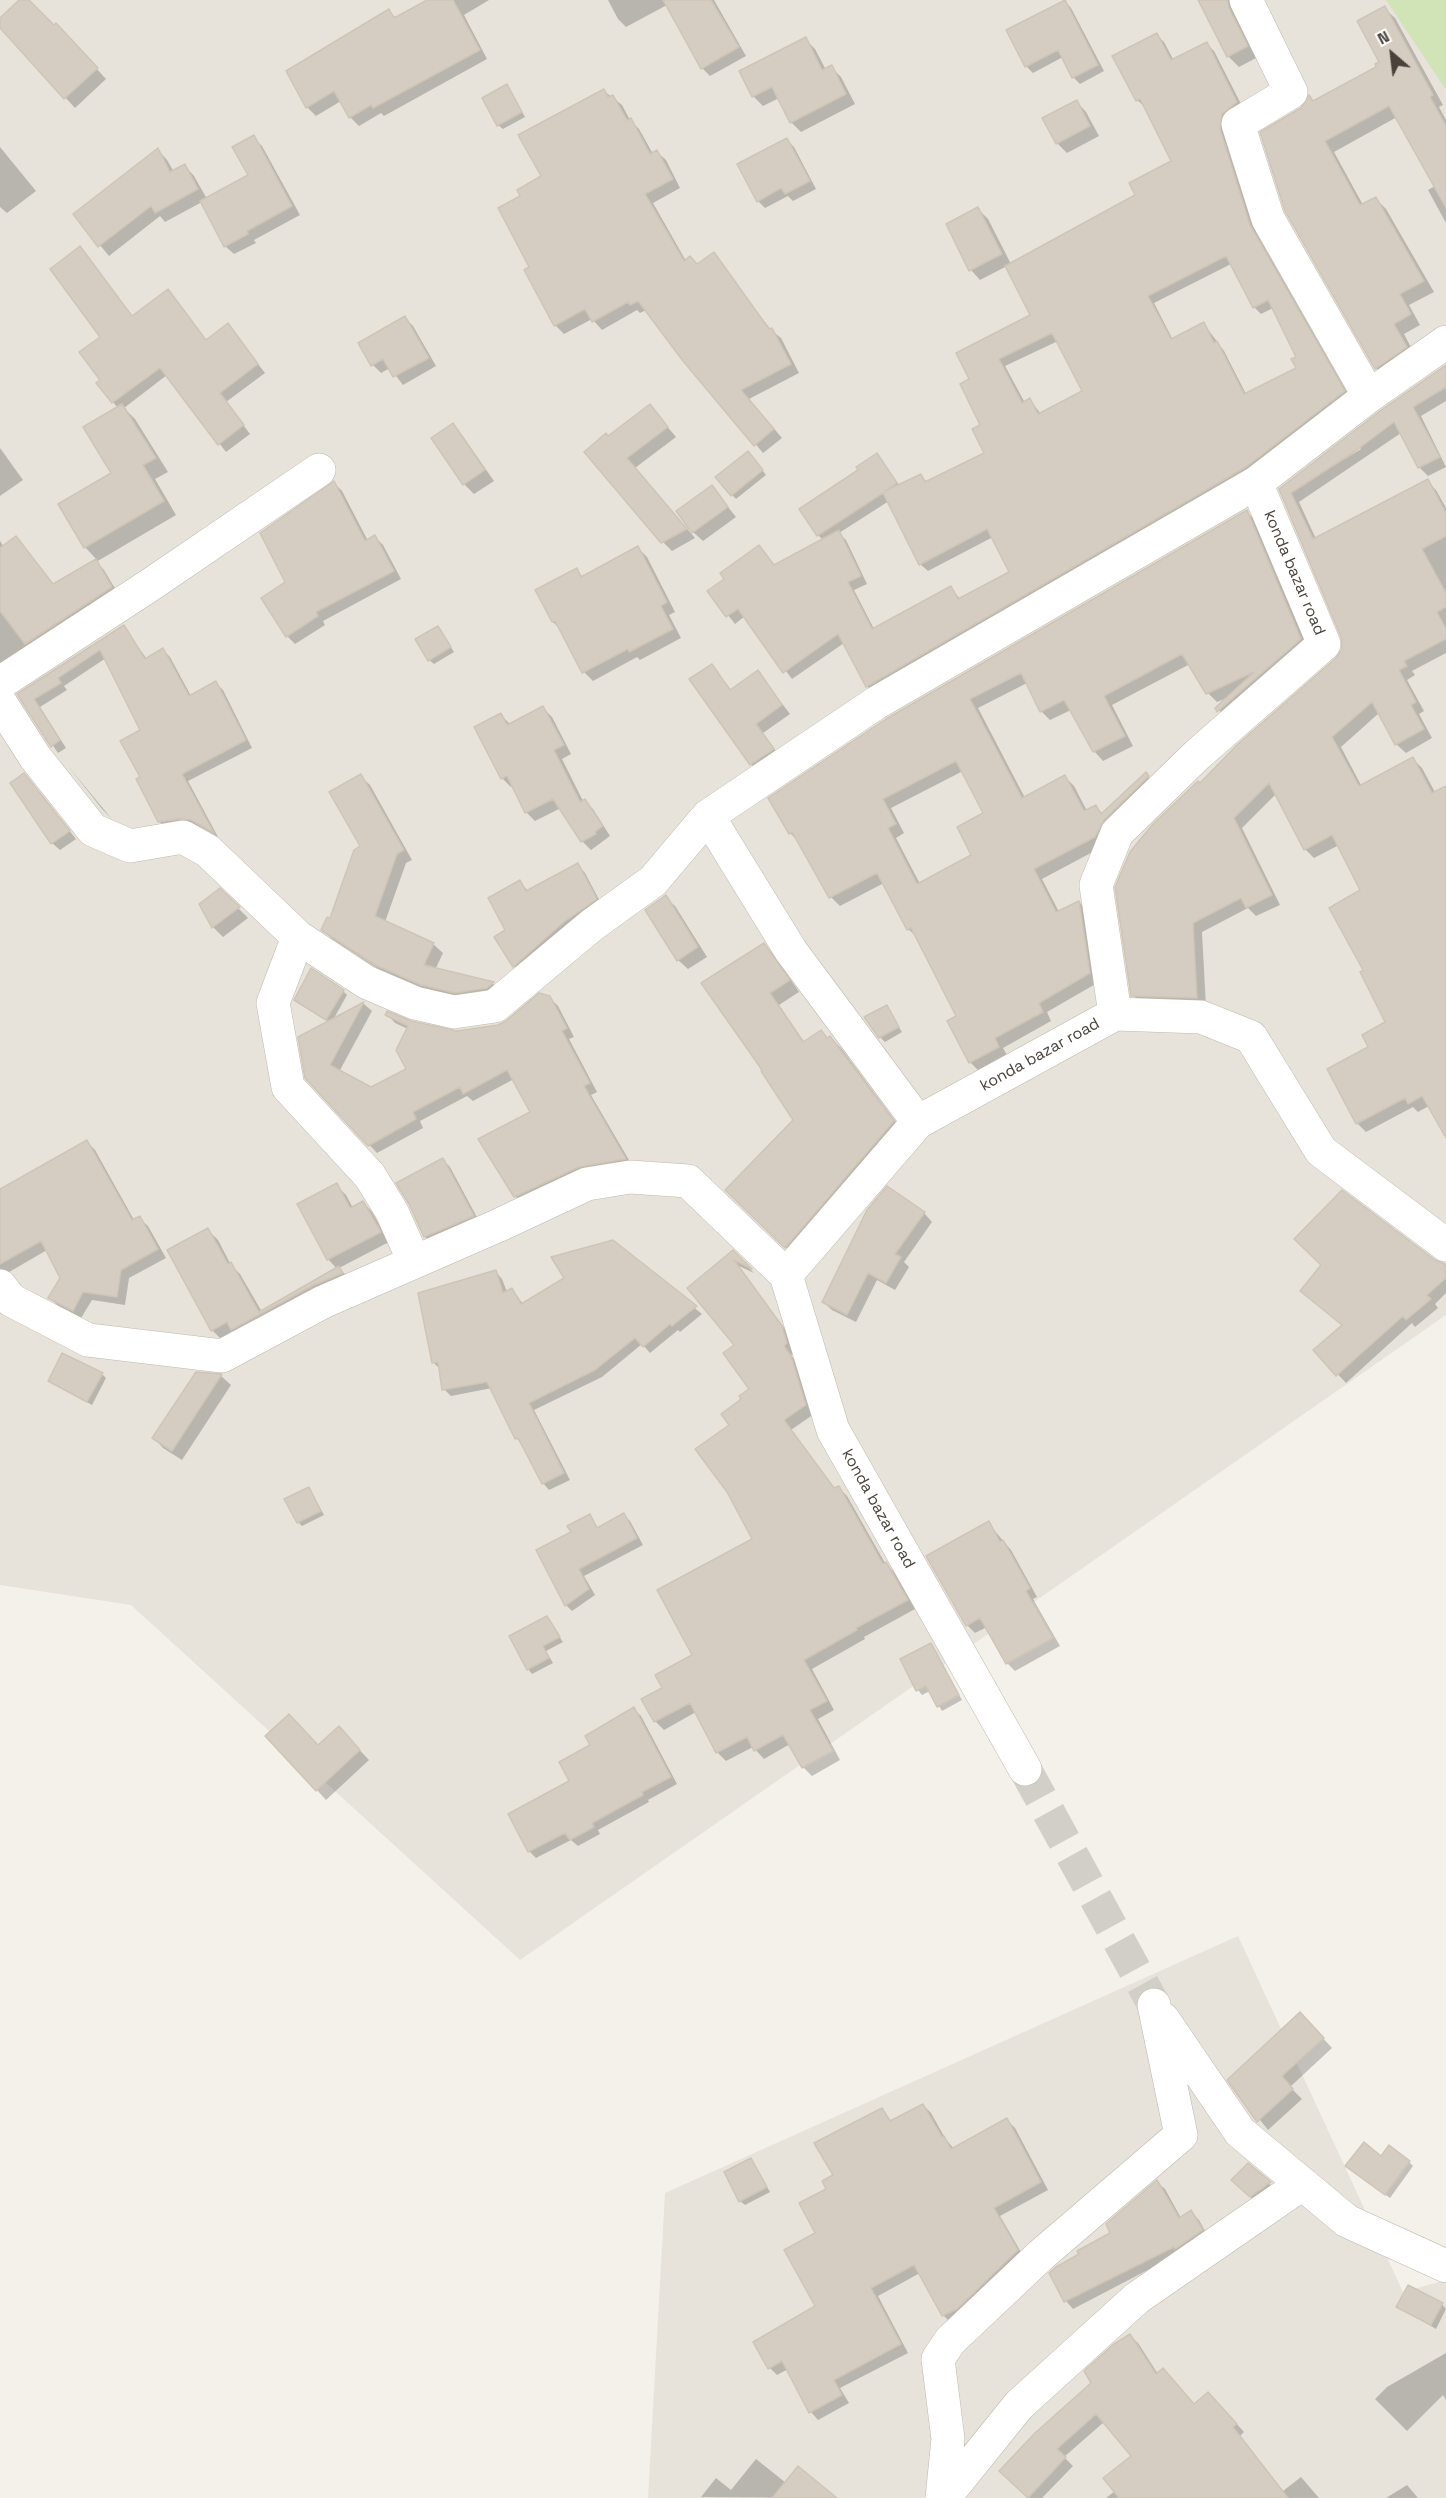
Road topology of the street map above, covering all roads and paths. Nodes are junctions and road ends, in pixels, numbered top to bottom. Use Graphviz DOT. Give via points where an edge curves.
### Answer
graph roads {
  1 [pos="1246,0"];
  2 [pos="1446,342"];
  3 [pos="1369,396"];
  4 [pos="319,470"];
  5 [pos="1256,483"];
  6 [pos="0,683"];
  7 [pos="0,702"];
  8 [pos="708,816"];
  9 [pos="298,937"];
  10 [pos="1115,1014"];
  11 [pos="918,1122"];
  12 [pos="1446,1245"];
  13 [pos="414,1261"];
  14 [pos="786,1275"];
  15 [pos="0,1286"];
  16 [pos="1024,1769"];
  17 [pos="1302,2184"];
  18 [pos="1446,2266"];
  19 [pos="943,2498"];
  1 -- 3 [label="street" via="1291,92 1238,124 1268,219"];
  2 -- 3 [label="street"];
  3 -- 5 [label="street"];
  4 -- 6 [label="street"];
  5 -- 8 [label="street" via="876,703"];
  5 -- 10 [label="street, konda bazar road" via="1324,644 1197,755 1117,833 1096,885"];
  7 -- 9 [label="street" via="35,757 93,830 130,846 183,837 207,851"];
  8 -- 9 [label="street" via="653,881 495,1006 454,1012 415,1003 366,982"];
  8 -- 11 [label="street" via="791,951"];
  9 -- 13 [label="street" via="273,1003 288,1087 370,1176 393,1212"];
  10 -- 11 [label="street, konda bazar road"];
  10 -- 12 [label="street" via="1201,1017 1251,1037 1321,1151"];
  11 -- 14 [label="street, konda bazar road"];
  13 -- 14 [label="street" via="587,1184 630,1177 688,1181"];
  13 -- 15 [label="street" via="323,1302 222,1356 88,1340 11,1300"];
  14 -- 16 [label="street, konda bazar road" via="833,1430"];
  17 -- 18 [label="street" via="1347,2221"];
  17 -- 19 [label="street" via="1137,2298 1019,2405"];
  17 -- 19 [label="street" via="1240,2132 1154,2005 1181,2135 1041,2255 950,2341 938,2359 948,2439"];
}
